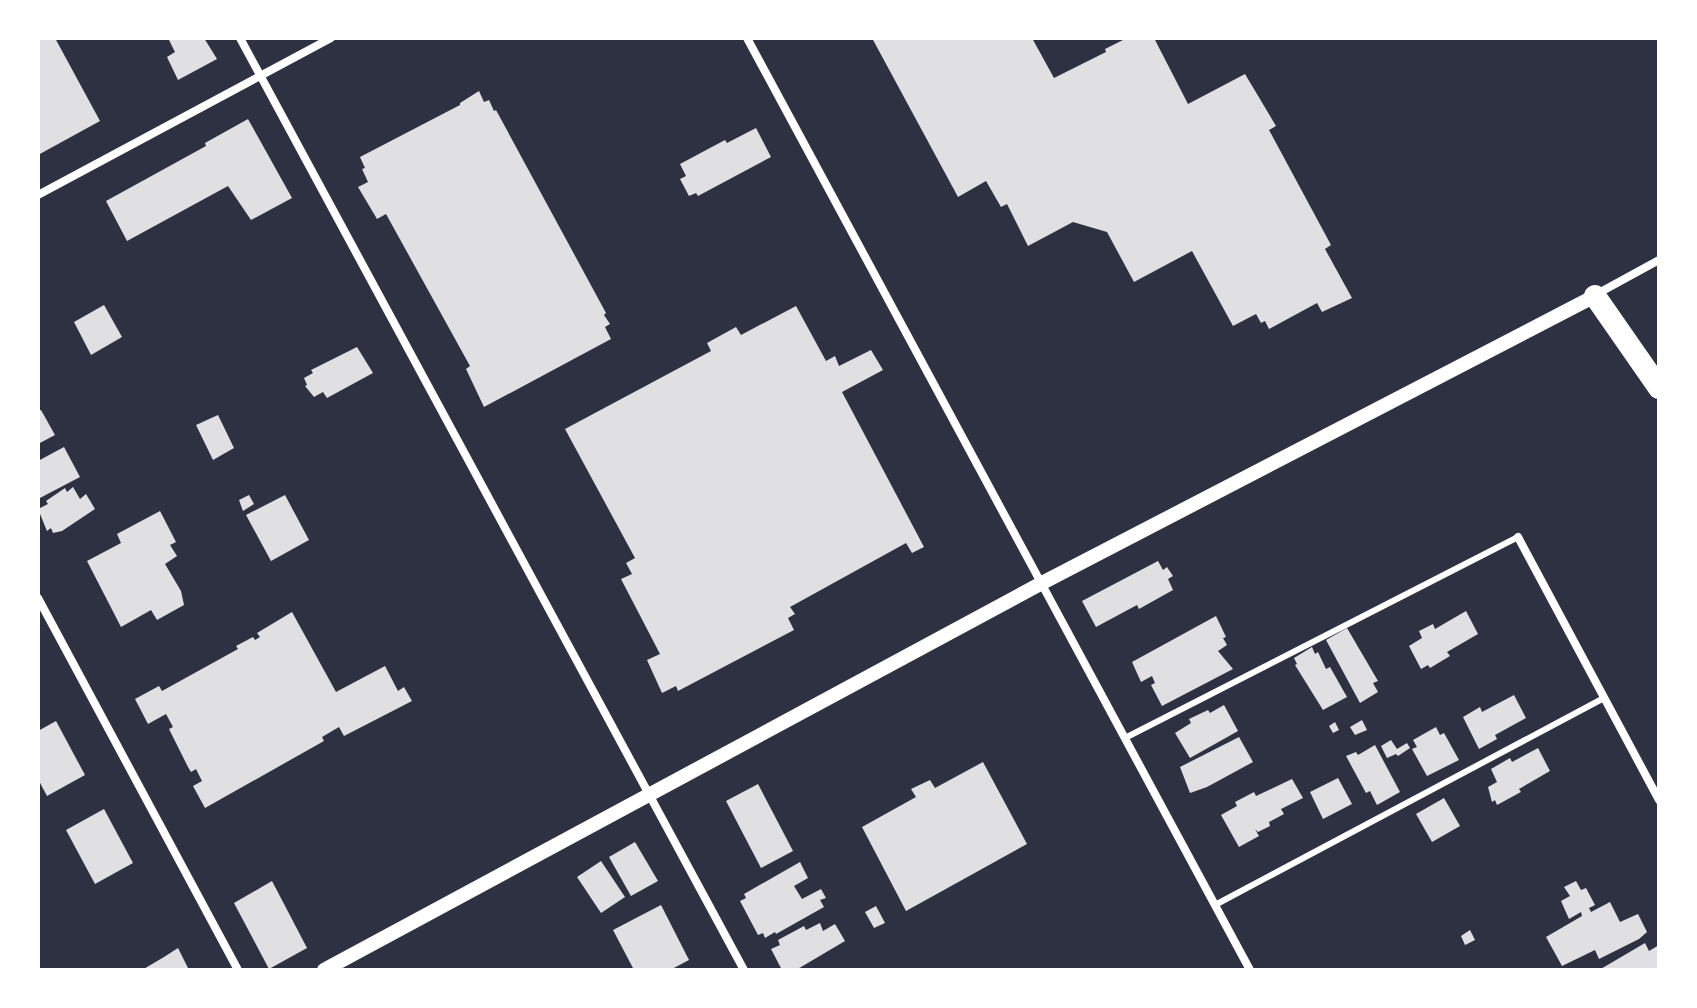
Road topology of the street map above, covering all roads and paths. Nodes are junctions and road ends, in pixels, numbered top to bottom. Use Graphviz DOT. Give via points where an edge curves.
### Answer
graph roads {
  1 [pos="240,38"];
  2 [pos="331,38"];
  3 [pos="747,38"];
  4 [pos="260,76"];
  5 [pos="38,195"];
  6 [pos="1659,260"];
  7 [pos="1595,296"];
  8 [pos="1659,388"];
  9 [pos="1518,537"];
  10 [pos="1042,583"];
  11 [pos="38,598"];
  12 [pos="1604,698"];
  13 [pos="1125,738"];
  14 [pos="650,794"];
  15 [pos="1659,800"];
  16 [pos="1215,905"];
  17 [pos="238,970"];
  18 [pos="324,970"];
  19 [pos="744,970"];
  20 [pos="1250,970"];
  1 -- 4 [label="street"];
  2 -- 4 [label="street"];
  3 -- 10 [label="street"];
  4 -- 5 [label="street"];
  4 -- 14 [label="street"];
  6 -- 7 [label="street"];
  7 -- 8 [label="highway"];
  7 -- 10 [label="street"];
  9 -- 12 [label="street"];
  9 -- 13 [label="lane"];
  10 -- 13 [label="street"];
  10 -- 14 [label="street"];
  11 -- 17 [label="street"];
  12 -- 15 [label="street"];
  12 -- 16 [label="lane"];
  13 -- 16 [label="street"];
  14 -- 18 [label="street"];
  14 -- 19 [label="street"];
  16 -- 20 [label="street"];
}
